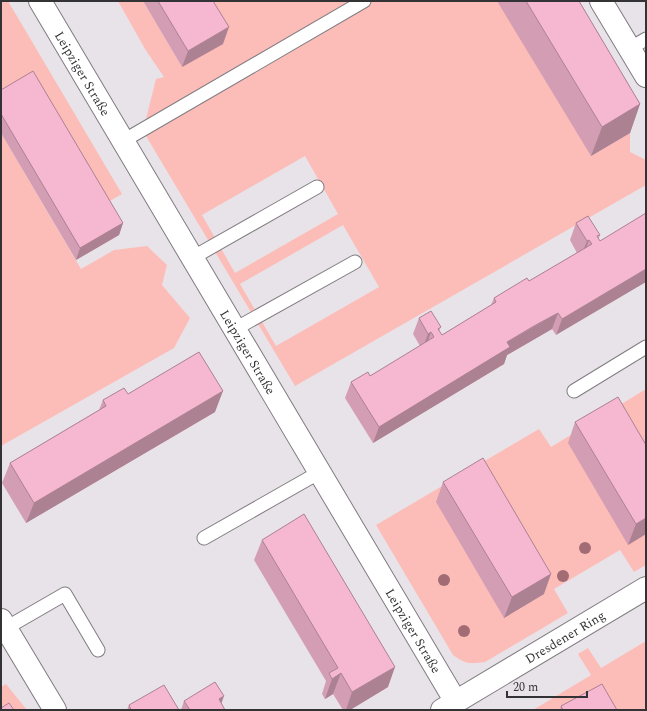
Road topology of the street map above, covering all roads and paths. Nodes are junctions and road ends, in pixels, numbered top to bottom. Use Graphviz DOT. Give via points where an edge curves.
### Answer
graph roads {
  1 [pos="40,1"];
  2 [pos="364,1"];
  3 [pos="601,1"];
  4 [pos="638,44"];
  5 [pos="646,76"];
  6 [pos="123,142"];
  7 [pos="317,187"];
  8 [pos="192,258"];
  9 [pos="355,262"];
  10 [pos="235,329"];
  11 [pos="646,347"];
  12 [pos="574,391"];
  13 [pos="320,472"];
  14 [pos="204,538"];
  15 [pos="646,588"];
  16 [pos="4,624"];
  17 [pos="98,650"];
  18 [pos="449,706"];
  19 [pos="55,710"];
  1 -- 6 [label="street, Leipziger Straße"];
  2 -- 6 [label="lane"];
  3 -- 4 [label="street"];
  4 -- 5 [label="street"];
  6 -- 8 [label="street, Leipziger Straße"];
  7 -- 8 [label="lane"];
  8 -- 10 [label="street, Leipziger Straße"];
  9 -- 10 [label="lane"];
  10 -- 13 [label="street, Leipziger Straße"];
  11 -- 12 [label="lane"];
  13 -- 14 [label="lane"];
  13 -- 18 [label="street, Leipziger Straße"];
  15 -- 18 [label="street, Dresdener Ring"];
  16 -- 17 [label="lane" via="65,594"];
  16 -- 19 [label="street"];
}
